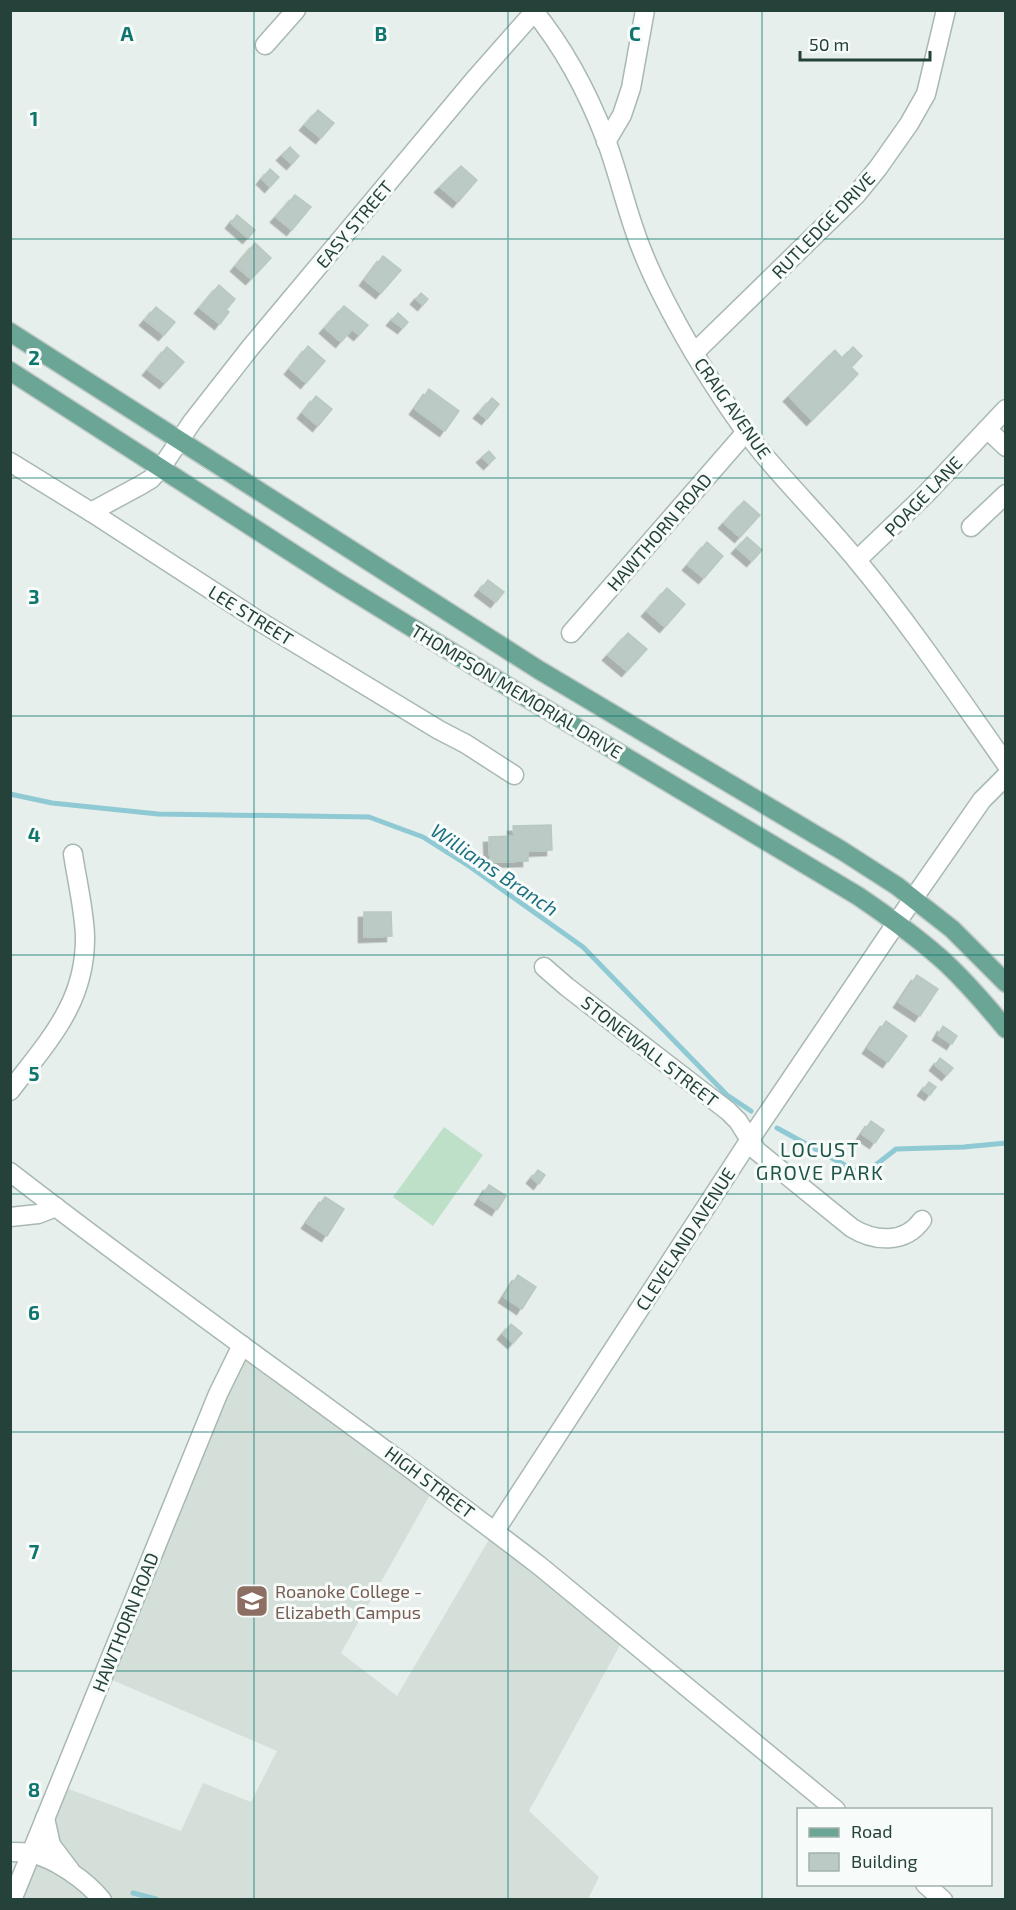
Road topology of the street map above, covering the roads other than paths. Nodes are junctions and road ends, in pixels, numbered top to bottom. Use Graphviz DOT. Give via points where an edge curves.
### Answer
graph roads {
  1 [pos="296,10"];
  2 [pos="645,10"];
  3 [pos="946,10"];
  4 [pos="533,11"];
  5 [pos="265,45"];
  6 [pos="606,142"];
  7 [pos="10,332"];
  8 [pos="694,353"];
  9 [pos="10,371"];
  10 [pos="1005,409"];
  11 [pos="987,429"];
  12 [pos="746,432"];
  13 [pos="180,440"];
  14 [pos="1005,447"];
  15 [pos="10,462"];
  16 [pos="161,468"];
  17 [pos="1005,494"];
  18 [pos="91,512"];
  19 [pos="971,527"];
  20 [pos="857,560"];
  21 [pos="571,633"];
  22 [pos="1005,764"];
  23 [pos="514,775"];
  24 [pos="1005,776"];
  25 [pos="73,854"];
  26 [pos="914,898"];
  27 [pos="897,922"];
  28 [pos="544,967"];
  29 [pos="1005,983"];
  30 [pos="1005,1029"];
  31 [pos="10,1091"];
  32 [pos="749,1141"];
  33 [pos="10,1172"];
  34 [pos="56,1207"];
  35 [pos="10,1217"];
  36 [pos="922,1220"];
  37 [pos="242,1346"];
  38 [pos="495,1531"];
  39 [pos="835,1808"];
  40 [pos="45,1818"];
  41 [pos="10,1851"];
  42 [pos="31,1853"];
  43 [pos="71,1872"];
  44 [pos="927,1886"];
  45 [pos="12,1899"];
  46 [pos="102,1899"];
  47 [pos="943,1899"];
  1 -- 5 [label="street"];
  2 -- 6 [label="street" via="631,88 622,115"];
  3 -- 8 [label="street, RUTLEDGE DRIVE" via="926,94 878,168 856,195"];
  4 -- 6 [label="street, CRAIG AVENUE" via="575,70"];
  4 -- 13 [label="street, EASY STREET" via="250,348"];
  6 -- 8 [label="street, CRAIG AVENUE" via="640,246"];
  7 -- 13 [label="main road, THOMPSON MEMORIAL DRIVE"];
  8 -- 12 [label="street, CRAIG AVENUE"];
  9 -- 16 [label="main road, THOMPSON MEMORIAL DRIVE"];
  10 -- 11 [label="street, POAGE LANE"];
  11 -- 14 [label="street"];
  11 -- 20 [label="street, POAGE LANE"];
  12 -- 20 [label="street, CRAIG AVENUE"];
  12 -- 21 [label="street, HAWTHORN ROAD"];
  13 -- 16 [label="street"];
  13 -- 26 [label="main road, THOMPSON MEMORIAL DRIVE" via="539,670 841,850"];
  15 -- 18 [label="street, LEE STREET"];
  16 -- 18 [label="street" via="141,485"];
  16 -- 27 [label="main road, THOMPSON MEMORIAL DRIVE" via="346,587"];
  17 -- 19 [label="street"];
  18 -- 23 [label="street, LEE STREET" via="259,621"];
  20 -- 22 [label="street, CRAIG AVENUE"];
  24 -- 26 [label="street, CLEVELAND AVENUE" via="982,800"];
  25 -- 31 [label="street" via="85,935 78,988 59,1026"];
  26 -- 27 [label="street, CLEVELAND AVENUE"];
  26 -- 29 [label="main road, THOMPSON MEMORIAL DRIVE" via="952,929"];
  27 -- 30 [label="main road, THOMPSON MEMORIAL DRIVE" via="946,964"];
  27 -- 32 [label="street, CLEVELAND AVENUE"];
  28 -- 32 [label="street, STONEWALL STREET" via="728,1111"];
  32 -- 36 [label="street, STONEWALL STREET" via="862,1234 889,1239 916,1228"];
  32 -- 38 [label="street, CLEVELAND AVENUE"];
  33 -- 34 [label="street, HIGH STREET"];
  34 -- 35 [label="street" via="38,1214"];
  34 -- 37 [label="street, HIGH STREET"];
  37 -- 38 [label="street, HIGH STREET"];
  37 -- 40 [label="street, HAWTHORN ROAD" via="218,1394"];
  38 -- 39 [label="street, HIGH STREET"];
  40 -- 42 [label="street, HAWTHORN ROAD"];
  40 -- 43 [label="street" via="51,1845"];
  41 -- 42 [label="street"];
  42 -- 43 [label="street"];
  42 -- 45 [label="street, HAWTHORN ROAD"];
  43 -- 46 [label="street"];
  44 -- 47 [label="street"];
}
